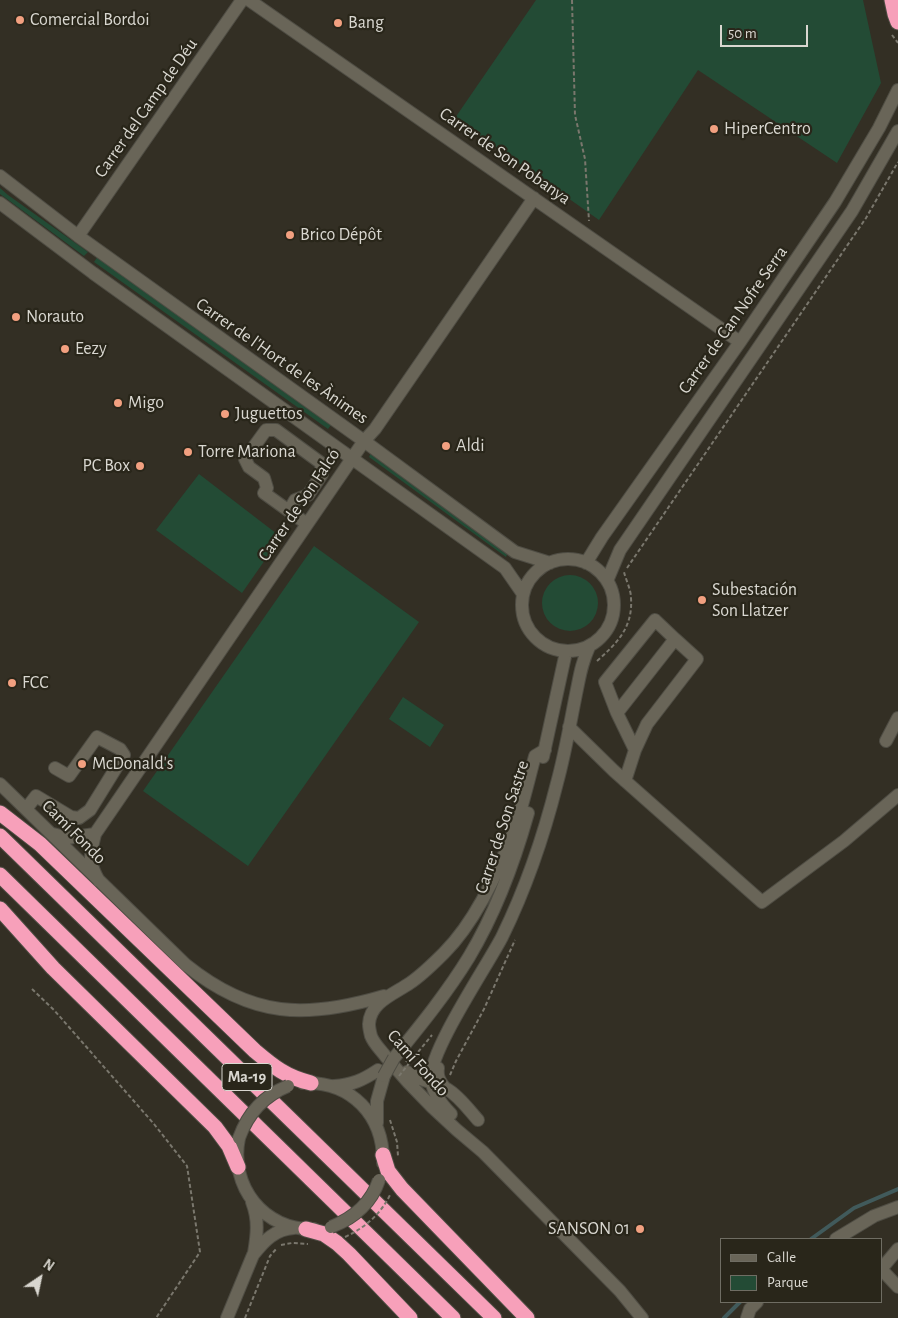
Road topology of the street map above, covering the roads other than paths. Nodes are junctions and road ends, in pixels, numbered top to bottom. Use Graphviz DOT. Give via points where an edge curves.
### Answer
graph roads {
  1 [pos="242,0"];
  2 [pos="249,0"];
  3 [pos="892,0"];
  4 [pos="898,22"];
  5 [pos="898,90"];
  6 [pos="898,131"];
  7 [pos="0,176"];
  8 [pos="534,198"];
  9 [pos="0,203"];
  10 [pos="78,236"];
  11 [pos="740,342"];
  12 [pos="364,441"];
  13 [pos="353,458"];
  14 [pos="289,511"];
  15 [pos="307,524"];
  16 [pos="550,563"];
  17 [pos="586,563"];
  18 [pos="607,581"];
  19 [pos="523,594"];
  20 [pos="676,639"];
  21 [pos="589,646"];
  22 [pos="566,652"];
  23 [pos="617,713"];
  24 [pos="898,718"];
  25 [pos="569,727"];
  26 [pos="886,741"];
  27 [pos="545,750"];
  28 [pos="634,750"];
  29 [pos="55,768"];
  30 [pos="625,781"];
  31 [pos="0,784"];
  32 [pos="898,796"];
  33 [pos="26,809"];
  34 [pos="0,813"];
  35 [pos="48,830"];
  36 [pos="95,834"];
  37 [pos="0,836"];
  38 [pos="0,875"];
  39 [pos="99,881"];
  40 [pos="0,909"];
  41 [pos="474,986"];
  42 [pos="392,994"];
  43 [pos="382,1051"];
  44 [pos="434,1062"];
  45 [pos="381,1073"];
  46 [pos="402,1074"];
  47 [pos="311,1082"];
  48 [pos="432,1083"];
  49 [pos="331,1086"];
  50 [pos="445,1088"];
  51 [pos="478,1120"];
  52 [pos="377,1126"];
  53 [pos="484,1152"];
  54 [pos="384,1156"];
  55 [pos="238,1167"];
  56 [pos="250,1198"];
  57 [pos="898,1207"];
  58 [pos="301,1234"];
  59 [pos="336,1235"];
  60 [pos="838,1238"];
  61 [pos="898,1249"];
  62 [pos="254,1255"];
  63 [pos="883,1268"];
  64 [pos="883,1270"];
  65 [pos="898,1287"];
  66 [pos="756,1303"];
  67 [pos="227,1318"];
  68 [pos="410,1318"];
  69 [pos="453,1318"];
  70 [pos="494,1318"];
  71 [pos="527,1318"];
  72 [pos="642,1318"];
  73 [pos="747,1318"];
  1 -- 10 [label="street, Carrer del Camp de Déu"];
  2 -- 8 [label="street, Carrer de Son Pobanya"];
  3 -- 4 [label="highway"];
  5 -- 11 [label="street, Carrer de Can Nofre Serra" via="835,202"];
  6 -- 18 [label="street, Carrer de Can Nofre Serra" via="852,211 620,550"];
  7 -- 10 [label="street, Carrer de l'Hort de les Ànimes"];
  8 -- 11 [label="street, Carrer de Son Pobanya"];
  8 -- 12 [label="street, Carrer de Son Falcó"];
  9 -- 13 [label="street, Carrer de l'Hort de les Ànimes"];
  10 -- 12 [label="street, Carrer de l'Hort de les Ànimes"];
  11 -- 17 [label="street, Carrer de Can Nofre Serra"];
  12 -- 13 [label="street, Carrer de Son Falcó"];
  12 -- 16 [label="street, Carrer de l'Hort de les Ànimes" via="516,552"];
  13 -- 15 [label="street, Carrer de Son Falcó"];
  13 -- 19 [label="street, Carrer de l'Hort de les Ànimes" via="505,568"];
  14 -- 14 [label="street" via="295,500 308,495 322,474 321,462 276,430 266,430 245,459 264,478 267,488 264,493"];
  14 -- 15 [label="street"];
  15 -- 36 [label="street, Carrer de Son Falcó"];
  16 -- 17 [label="street" via="574,560"];
  16 -- 19 [label="street" via="538,570"];
  17 -- 18 [label="street"];
  18 -- 21 [label="street" via="613,595 612,618 601,637"];
  19 -- 22 [label="street" via="522,609 534,636 545,646"];
  20 -- 23 [label="street"];
  20 -- 23 [label="street" via="655,620 605,682"];
  20 -- 28 [label="street" via="697,660 647,724"];
  21 -- 22 [label="street"];
  21 -- 25 [label="street" via="581,666"];
  22 -- 27 [label="street, Carrer de Son Sastre"];
  23 -- 28 [label="street"];
  24 -- 26 [label="street"];
  25 -- 30 [label="street"];
  25 -- 41 [label="street" via="557,783 529,872 502,937"];
  27 -- 42 [label="street" via="535,756 517,822 480,903 444,953 418,977"];
  27 -- 45 [label="street, Carrer de Son Sastre" via="519,844 491,914 465,963 432,1010 410,1053 394,1058"];
  28 -- 30 [label="street"];
  29 -- 33 [label="street" via="70,776 97,737 120,749 124,755 90,810 79,818 71,817 36,796"];
  30 -- 32 [label="street" via="762,902"];
  31 -- 33 [label="street, Camí Fondo"];
  33 -- 35 [label="street, Camí Fondo"];
  34 -- 47 [label="highway" via="40,844 255,1051 278,1070"];
  35 -- 36 [label="street" via="64,838"];
  35 -- 39 [label="street, Camí Fondo"];
  36 -- 39 [label="street" via="90,860"];
  37 -- 70 [label="highway, Ma-19"];
  38 -- 69 [label="highway, Ma-19"];
  39 -- 42 [label="street, Camí Fondo" via="186,964 208,981 241,999 271,1008 308,1011 343,1008"];
  40 -- 55 [label="highway" via="53,968 214,1127 229,1146"];
  41 -- 44 [label="street"];
  41 -- 50 [label="street" via="465,1014 439,1065 439,1080"];
  42 -- 43 [label="street, Camí Fondo" via="375,1007 370,1020 370,1035"];
  43 -- 46 [label="street"];
  43 -- 53 [label="street, Camí Fondo" via="403,1078"];
  44 -- 46 [label="street" via="426,1073"];
  44 -- 48 [label="street"];
  45 -- 49 [label="street, Carrer de Son Sastre" via="349,1085"];
  45 -- 52 [label="street"];
  46 -- 48 [label="street"];
  47 -- 49 [label="street"];
  47 -- 55 [label="street, bridge" via="288,1086 274,1093 248,1116 239,1138"];
  48 -- 50 [label="street"];
  48 -- 53 [label="street" via="444,1107"];
  49 -- 52 [label="street" via="355,1099"];
  50 -- 51 [label="street"];
  52 -- 54 [label="street"];
  53 -- 72 [label="street, Camí Fondo"];
  54 -- 59 [label="street, bridge" via="380,1180 370,1200 348,1219"];
  54 -- 71 [label="highway" via="388,1171 402,1190"];
  55 -- 56 [label="street"];
  56 -- 58 [label="street" via="270,1217"];
  56 -- 62 [label="street" via="257,1221"];
  57 -- 60 [label="street" via="874,1216"];
  58 -- 59 [label="highway"];
  58 -- 62 [label="street" via="287,1229 274,1234"];
  59 -- 68 [label="highway" via="349,1254"];
  61 -- 63 [label="street"];
  62 -- 67 [label="street"];
  64 -- 65 [label="street"];
  66 -- 73 [label="street"];
}
